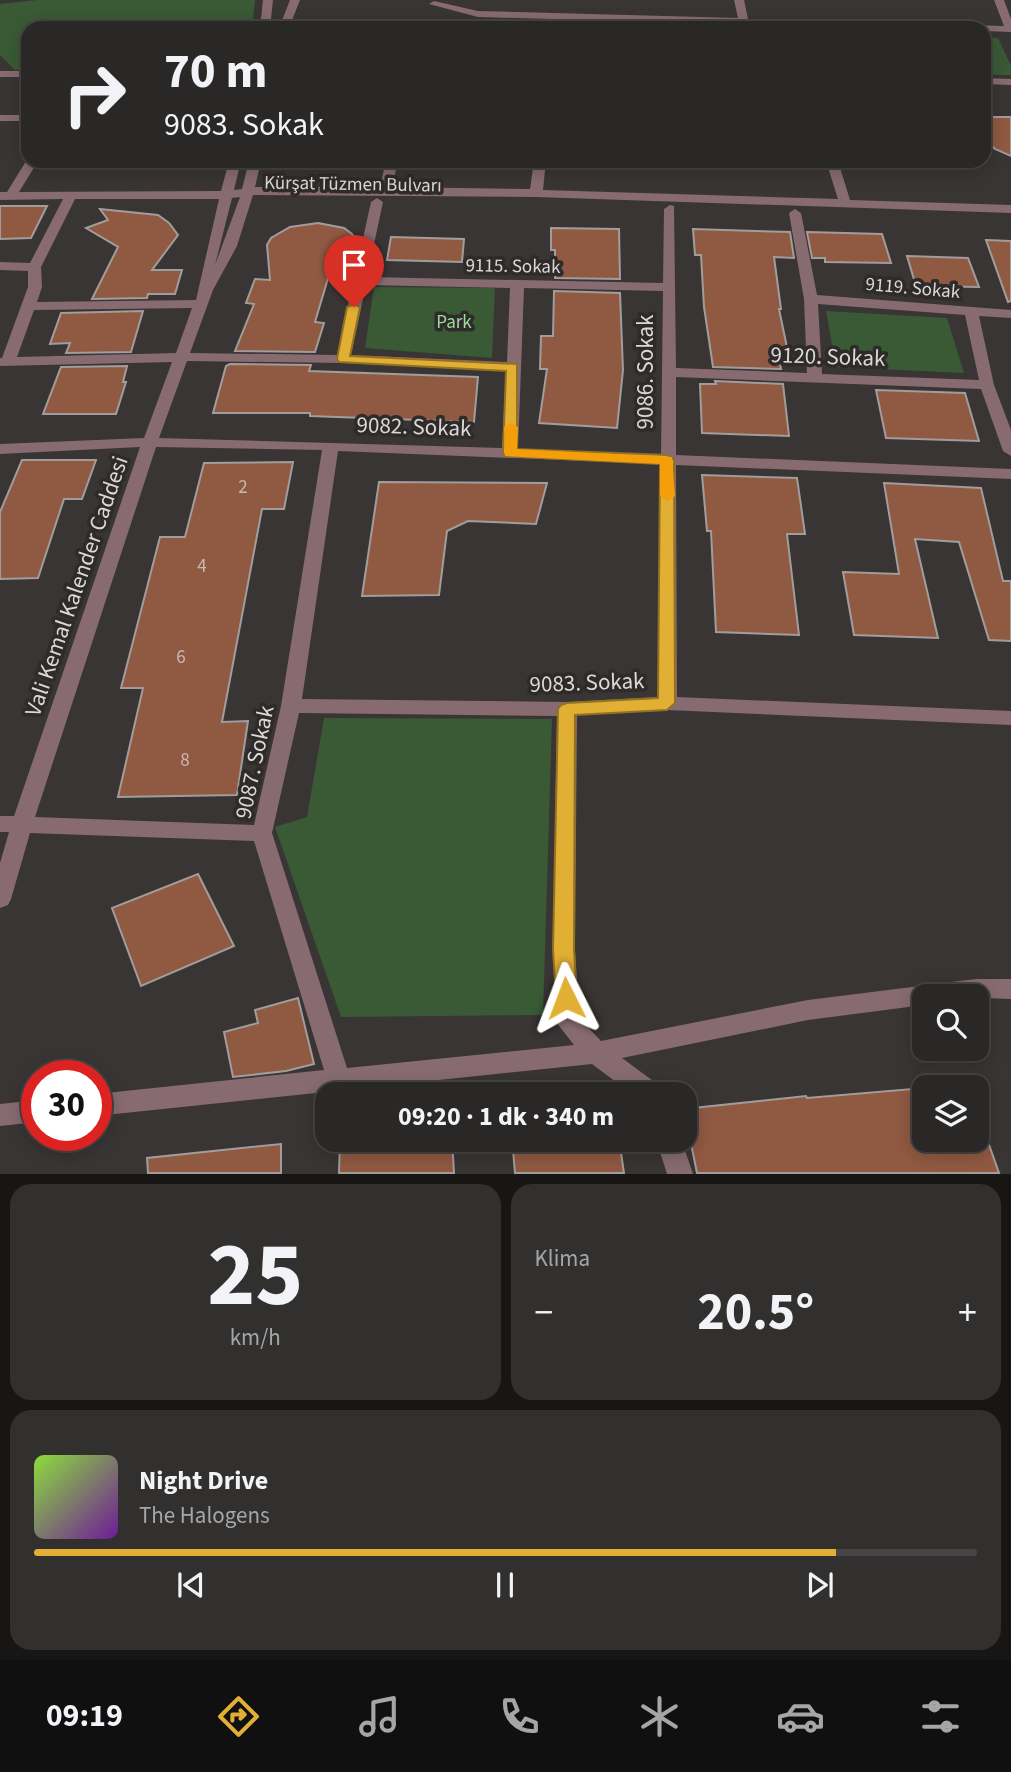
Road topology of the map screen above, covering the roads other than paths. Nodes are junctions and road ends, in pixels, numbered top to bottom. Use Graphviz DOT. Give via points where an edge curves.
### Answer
graph roads {
  1 [pos="268,0"];
  2 [pos="295,0"];
  3 [pos="739,0"];
  4 [pos="999,0"];
  5 [pos="434,4"];
  6 [pos="494,14"];
  7 [pos="561,15"];
  8 [pos="743,20"];
  9 [pos="266,21"];
  10 [pos="287,21"];
  11 [pos="481,21"];
  12 [pos="560,21"];
  13 [pos="773,21"];
  14 [pos="991,28"];
  15 [pos="1011,29"];
  16 [pos="21,74"];
  17 [pos="0,75"];
  18 [pos="991,81"];
  19 [pos="1011,82"];
  20 [pos="0,118"];
  21 [pos="21,118"];
  22 [pos="27,168"];
  23 [pos="233,168"];
  24 [pos="253,168"];
  25 [pos="390,168"];
  26 [pos="539,168"];
  27 [pos="834,168"];
  28 [pos="536,193"];
  29 [pos="227,195"];
  30 [pos="247,195"];
  31 [pos="5,196"];
  32 [pos="71,196"];
  33 [pos="381,197"];
  34 [pos="845,203"];
  35 [pos="670,209"];
  36 [pos="1011,209"];
  37 [pos="795,213"];
  38 [pos="1011,219"];
  39 [pos="0,266"];
  40 [pos="34,267"];
  41 [pos="359,281"];
  42 [pos="517,284"];
  43 [pos="668,287"];
  44 [pos="204,297"];
  45 [pos="811,299"];
  46 [pos="29,306"];
  47 [pos="971,311"];
  48 [pos="1011,314"];
  49 [pos="183,357"];
  50 [pos="343,359"];
  51 [pos="4,362"];
  52 [pos="513,367"];
  53 [pos="668,372"];
  54 [pos="815,378"];
  55 [pos="987,385"];
  56 [pos="150,442"];
  57 [pos="331,446"];
  58 [pos="0,449"];
  59 [pos="1011,451"];
  60 [pos="510,453"];
  61 [pos="667,460"];
  62 [pos="1011,474"];
  63 [pos="667,703"];
  64 [pos="291,706"];
  65 [pos="567,709"];
  66 [pos="1011,718"];
  67 [pos="0,824"];
  68 [pos="22,824"];
  69 [pos="262,833"];
  70 [pos="0,899"];
  71 [pos="1011,989"];
  72 [pos="596,1054"];
  73 [pos="339,1080"];
  74 [pos="634,1082"];
  75 [pos="112,1103"];
  76 [pos="21,1113"];
  77 [pos="0,1115"];
  78 [pos="672,1152"];
  79 [pos="680,1174"];
  1 -- 9 [label="street"];
  2 -- 10 [label="street"];
  3 -- 8 [label="street"];
  4 -- 15 [label="street"];
  5 -- 6 [label="street"];
  6 -- 7 [label="street"];
  6 -- 11 [label="street"];
  7 -- 8 [label="street"];
  7 -- 12 [label="street"];
  8 -- 13 [label="street"];
  14 -- 15 [label="street"];
  16 -- 17 [label="street"];
  18 -- 19 [label="street"];
  20 -- 21 [label="street"];
  22 -- 31 [label="street"];
  23 -- 29 [label="street, Vali Kemal Kalender Caddesi"];
  24 -- 30 [label="street, Vali Kemal Kalender Caddesi"];
  25 -- 33 [label="street"];
  26 -- 28 [label="street"];
  27 -- 34 [label="street"];
  28 -- 33 [label="street, Kürşat Tüzmen Bulvarı"];
  28 -- 34 [label="street, Kürşat Tüzmen Bulvarı"];
  29 -- 30 [label="street, Kürşat Tüzmen Bulvarı"];
  29 -- 32 [label="street, Kürşat Tüzmen Bulvarı"];
  29 -- 44 [label="street, Vali Kemal Kalender Caddesi"];
  30 -- 33 [label="street, Kürşat Tüzmen Bulvarı"];
  30 -- 44 [label="street, Vali Kemal Kalender Caddesi" via="221,271"];
  31 -- 32 [label="street, Kürşat Tüzmen Bulvarı"];
  32 -- 40 [label="street"];
  33 -- 35 [label="street, Kürşat Tüzmen Bulvarı"];
  33 -- 41 [label="street"];
  34 -- 36 [label="street, Kürşat Tüzmen Bulvarı"];
  35 -- 37 [label="street, Kürşat Tüzmen Bulvarı"];
  35 -- 43 [label="street, 9086. Sokak"];
  37 -- 38 [label="street, Kürşat Tüzmen Bulvarı"];
  37 -- 45 [label="street"];
  39 -- 40 [label="street"];
  40 -- 46 [label="street" via="35,287"];
  41 -- 42 [label="street, 9115. Sokak"];
  41 -- 50 [label="street"];
  42 -- 43 [label="street, 9115. Sokak"];
  42 -- 52 [label="street"];
  43 -- 53 [label="street, 9086. Sokak"];
  44 -- 46 [label="street"];
  44 -- 49 [label="street, Vali Kemal Kalender Caddesi"];
  45 -- 47 [label="street, 9119. Sokak"];
  45 -- 54 [label="street"];
  46 -- 51 [label="street"];
  47 -- 48 [label="street, 9119. Sokak"];
  47 -- 55 [label="street"];
  49 -- 50 [label="street"];
  49 -- 51 [label="street"];
  49 -- 56 [label="street, Vali Kemal Kalender Caddesi"];
  50 -- 52 [label="street"];
  52 -- 60 [label="street"];
  53 -- 54 [label="street, 9120. Sokak"];
  53 -- 61 [label="street, 9086. Sokak"];
  54 -- 55 [label="street, 9120. Sokak"];
  55 -- 59 [label="street"];
  56 -- 57 [label="street, 9082. Sokak"];
  56 -- 58 [label="street, 9082. Sokak"];
  56 -- 68 [label="street, Vali Kemal Kalender Caddesi"];
  57 -- 60 [label="street, 9082. Sokak"];
  57 -- 64 [label="street, 9087. Sokak"];
  60 -- 61 [label="street, 9082. Sokak"];
  61 -- 62 [label="street, 9082. Sokak"];
  61 -- 63 [label="street, 9086. Sokak"];
  63 -- 65 [label="street, 9083. Sokak"];
  63 -- 66 [label="street, 9083. Sokak"];
  64 -- 65 [label="street, 9083. Sokak"];
  64 -- 69 [label="street, 9087. Sokak"];
  65 -- 72 [label="street" via="564,950 568,1022"];
  67 -- 68 [label="street"];
  68 -- 69 [label="street"];
  68 -- 70 [label="street, Vali Kemal Kalender Caddesi"];
  69 -- 73 [label="street, 9087. Sokak"];
  71 -- 72 [label="street" via="976,989 808,1010"];
  72 -- 73 [label="street"];
  72 -- 74 [label="street"];
  73 -- 75 [label="street"];
  76 -- 77 [label="street"];
  78 -- 79 [label="street"];
}
